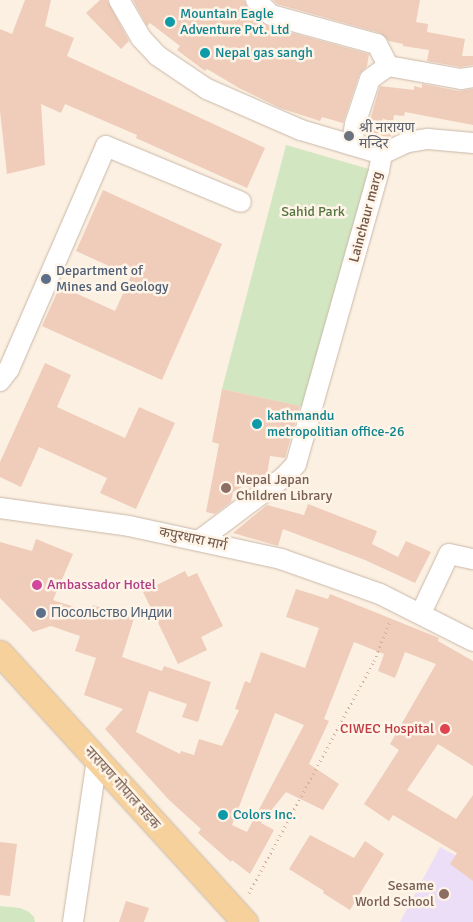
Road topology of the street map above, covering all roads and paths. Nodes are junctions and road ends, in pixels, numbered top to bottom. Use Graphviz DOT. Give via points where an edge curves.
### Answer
graph roads {
  1 [pos="119,0"];
  2 [pos="256,0"];
  3 [pos="388,66"];
  4 [pos="473,77"];
  5 [pos="473,143"];
  6 [pos="352,145"];
  7 [pos="382,154"];
  8 [pos="241,202"];
  9 [pos="0,381"];
  10 [pos="0,508"];
  11 [pos="200,540"];
  12 [pos="473,559"];
  13 [pos="398,602"];
  14 [pos="421,613"];
  15 [pos="473,641"];
  16 [pos="0,653"];
  17 [pos="97,760"];
  18 [pos="241,918"];
  19 [pos="73,922"];
  1 -- 6 [label="street, Lainchaur marg" via="141,38 158,56 207,89 301,130"];
  2 -- 3 [label="street" via="271,15 377,44"];
  3 -- 4 [label="street" via="461,79"];
  3 -- 6 [label="street" via="370,79 355,124"];
  5 -- 7 [label="street" via="428,139 408,142"];
  6 -- 7 [label="street, Lainchaur marg"];
  7 -- 11 [label="street, Lainchaur marg" via="296,464 284,477"];
  8 -- 9 [label="street" via="106,146 9,369"];
  10 -- 11 [label="street, कपुरधारा मार्ग" via="129,526"];
  11 -- 13 [label="street, कपुरधारा मार्ग" via="281,559"];
  12 -- 14 [label="street" via="449,554"];
  13 -- 14 [label="street, कपुरधारा मार्ग"];
  13 -- 18 [label="path" via="374,661"];
  14 -- 15 [label="street, कपुरधारा मार्ग"];
  16 -- 17 [label="main road, नारायण गोपाल सडक"];
  17 -- 18 [label="main road, नारायण गोपाल सडक"];
  17 -- 19 [label="street"];
}
